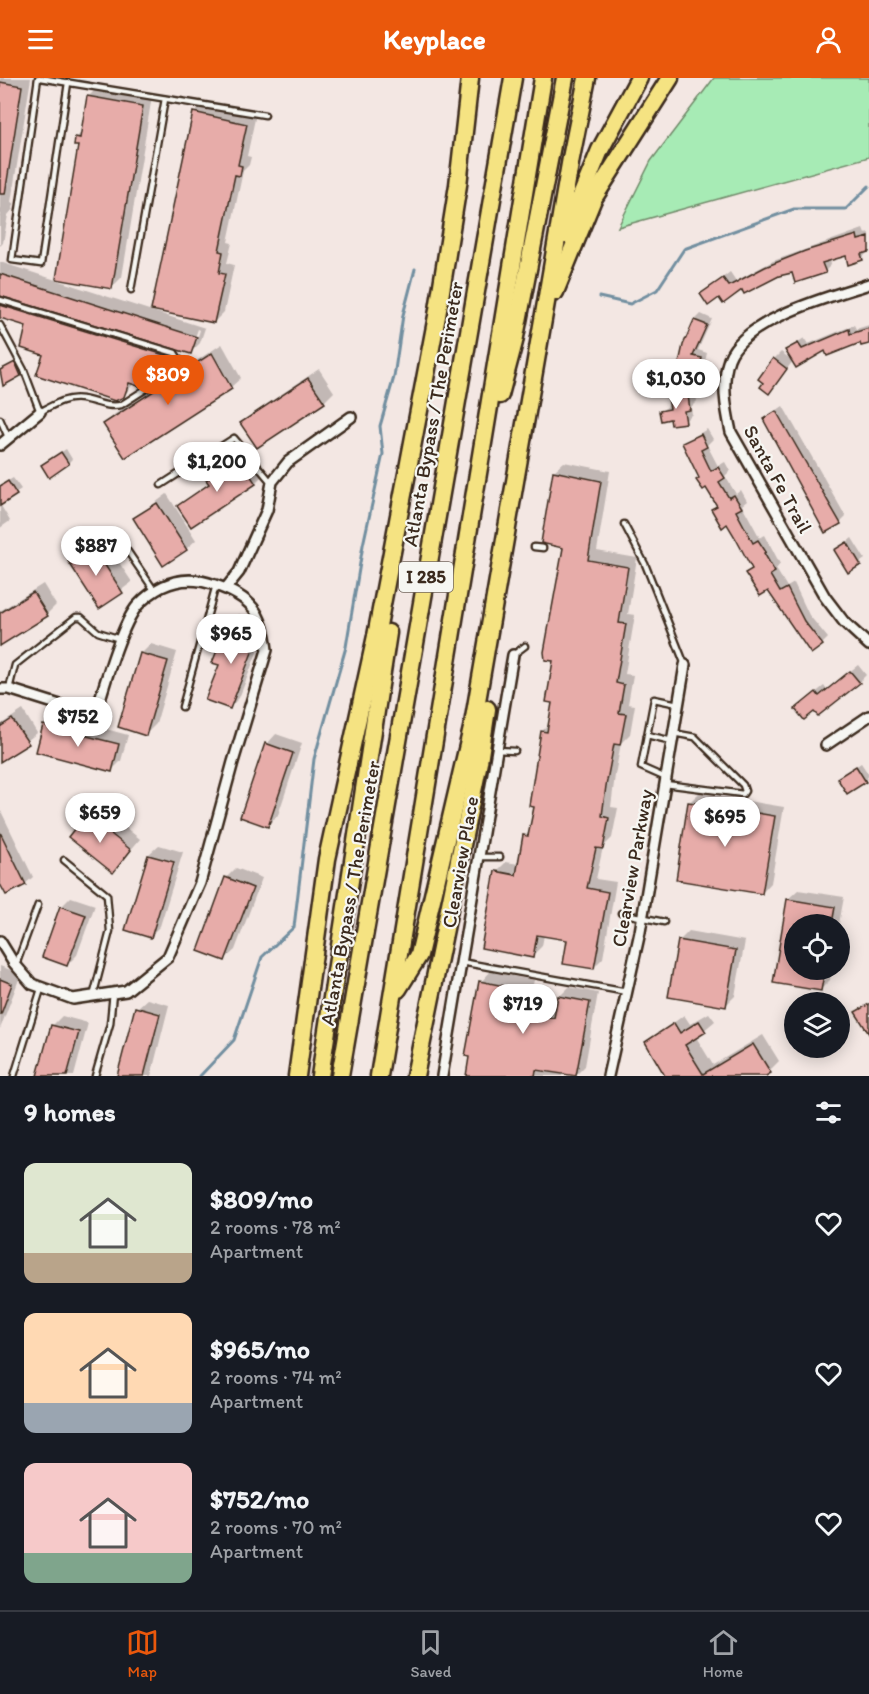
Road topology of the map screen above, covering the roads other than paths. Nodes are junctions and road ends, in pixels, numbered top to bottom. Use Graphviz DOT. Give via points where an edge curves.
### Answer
graph roads {
  1 [pos="39,78"];
  2 [pos="470,78"];
  3 [pos="479,78"];
  4 [pos="513,78"];
  5 [pos="543,78"];
  6 [pos="565,78"];
  7 [pos="587,78"];
  8 [pos="639,78"];
  9 [pos="670,78"];
  10 [pos="68,83"];
  11 [pos="165,99"];
  12 [pos="265,115"];
  13 [pos="458,184"];
  14 [pos="869,284"];
  15 [pos="131,290"];
  16 [pos="546,296"];
  17 [pos="0,300"];
  18 [pos="0,324"];
  19 [pos="537,353"];
  20 [pos="40,411"];
  21 [pos="351,417"];
  22 [pos="0,419"];
  23 [pos="9,439"];
  24 [pos="412,444"];
  25 [pos="0,445"];
  26 [pos="272,482"];
  27 [pos="161,485"];
  28 [pos="474,495"];
  29 [pos="624,524"];
  30 [pos="120,540"];
  31 [pos="534,547"];
  32 [pos="543,548"];
  33 [pos="216,585"];
  34 [pos="226,588"];
  35 [pos="154,590"];
  36 [pos="121,640"];
  37 [pos="485,643"];
  38 [pos="869,645"];
  39 [pos="525,646"];
  40 [pos="513,655"];
  41 [pos="685,665"];
  42 [pos="5,689"];
  43 [pos="678,704"];
  44 [pos="182,707"];
  45 [pos="869,716"];
  46 [pos="647,735"];
  47 [pos="673,737"];
  48 [pos="826,745"];
  49 [pos="497,750"];
  50 [pos="515,751"];
  51 [pos="665,781"];
  52 [pos="479,857"];
  53 [pos="500,857"];
  54 [pos="64,860"];
  55 [pos="38,905"];
  56 [pos="621,913"];
  57 [pos="642,917"];
  58 [pos="664,922"];
  59 [pos="0,941"];
  60 [pos="461,962"];
  61 [pos="16,965"];
  62 [pos="41,989"];
  63 [pos="627,992"];
  64 [pos="113,993"];
  65 [pos="394,995"];
  66 [pos="93,997"];
  67 [pos="14,1076"];
  68 [pos="95,1076"];
  69 [pos="297,1076"];
  70 [pos="320,1076"];
  71 [pos="340,1076"];
  72 [pos="379,1076"];
  73 [pos="415,1076"];
  74 [pos="442,1076"];
  75 [pos="608,1076"];
  1 -- 10 [label="lane"];
  1 -- 10 [label="lane" via="12,260 41,264"];
  2 -- 13 [label="highway"];
  3 -- 13 [label="highway"];
  4 -- 71 [label="highway, Atlanta Bypass / The Perimeter / I 285"];
  5 -- 28 [label="highway, I 285"];
  6 -- 28 [label="highway" via="514,342"];
  7 -- 16 [label="highway"];
  8 -- 16 [label="highway" via="585,183"];
  9 -- 19 [label="highway" via="611,167 589,208 559,281"];
  10 -- 11 [label="lane"];
  11 -- 12 [label="lane"];
  11 -- 15 [label="lane"];
  13 -- 24 [label="highway"];
  14 -- 38 [label="street, Santa Fe Trail" via="758,327 729,358 725,396 731,432 794,544 825,597"];
  16 -- 19 [label="highway"];
  17 -- 20 [label="lane" via="175,353 179,359 177,369 121,405 110,407 79,398 62,400"];
  18 -- 20 [label="lane"];
  19 -- 37 [label="highway"];
  20 -- 23 [label="street"];
  21 -- 26 [label="street" via="288,462"];
  22 -- 23 [label="lane"];
  23 -- 25 [label="street"];
  24 -- 69 [label="highway" via="376,636 327,859"];
  24 -- 70 [label="highway" via="399,558"];
  26 -- 27 [label="lane" via="234,438"];
  26 -- 34 [label="street" via="267,510 239,572"];
  28 -- 65 [label="highway, I 285"];
  29 -- 41 [label="lane" via="645,564"];
  30 -- 35 [label="lane"];
  31 -- 32 [label="lane"];
  33 -- 34 [label="street"];
  33 -- 35 [label="street" via="182,578"];
  33 -- 44 [label="lane"];
  34 -- 64 [label="street" via="239,592 251,604 259,617 267,650 200,883 168,957 138,984"];
  35 -- 36 [label="street" via="135,608"];
  36 -- 42 [label="lane" via="98,632 76,617 15,665"];
  36 -- 42 [label="street" via="95,716"];
  37 -- 65 [label="highway" via="473,724 419,955"];
  37 -- 73 [label="highway" via="487,714"];
  39 -- 40 [label="lane"];
  40 -- 49 [label="street, Clearview Place"];
  41 -- 43 [label="street, Clearview Parkway"];
  43 -- 46 [label="lane" via="654,699"];
  43 -- 47 [label="street, Clearview Parkway"];
  45 -- 48 [label="street"];
  46 -- 47 [label="lane"];
  46 -- 51 [label="lane" via="641,767"];
  47 -- 51 [label="street, Clearview Parkway"];
  47 -- 51 [label="lane" via="695,737 745,791 743,794"];
  49 -- 50 [label="lane"];
  49 -- 52 [label="street, Clearview Place"];
  51 -- 57 [label="street, Clearview Parkway"];
  52 -- 53 [label="lane"];
  52 -- 60 [label="street, Clearview Place"];
  54 -- 66 [label="lane" via="107,895 110,931"];
  55 -- 61 [label="lane"];
  56 -- 57 [label="lane"];
  57 -- 58 [label="lane"];
  57 -- 63 [label="street, Clearview Parkway"];
  59 -- 61 [label="street"];
  60 -- 63 [label="lane"];
  60 -- 74 [label="street, Clearview Place"];
  61 -- 62 [label="street"];
  62 -- 66 [label="street" via="74,999"];
  62 -- 67 [label="lane"];
  63 -- 75 [label="street, Clearview Parkway"];
  64 -- 66 [label="street"];
  64 -- 68 [label="lane" via="110,1024"];
  65 -- 72 [label="highway, I 285"];
}
